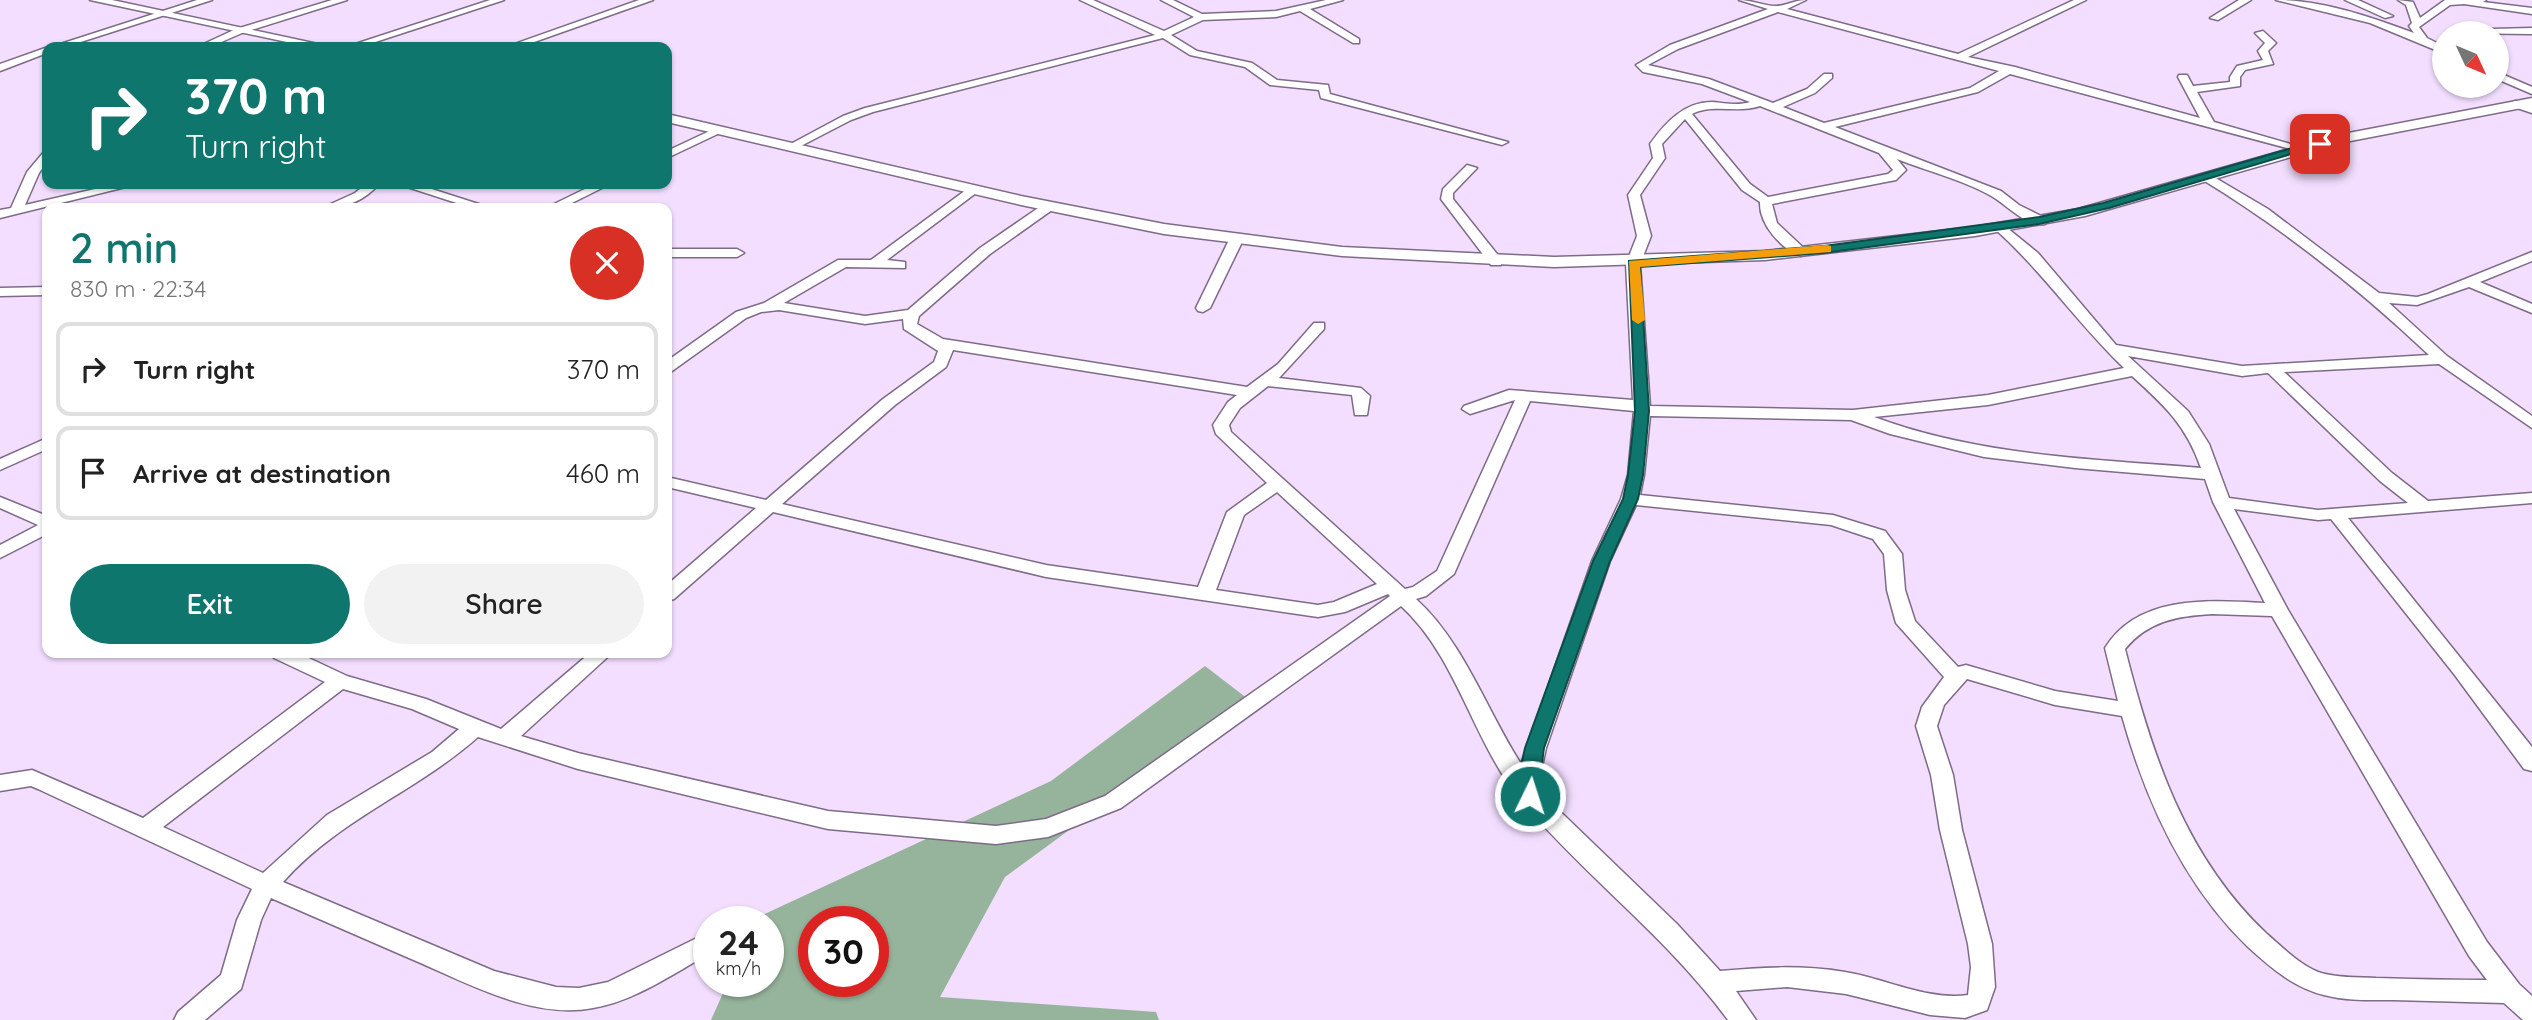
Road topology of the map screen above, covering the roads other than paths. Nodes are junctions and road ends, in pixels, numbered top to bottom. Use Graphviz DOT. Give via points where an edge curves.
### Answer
graph roads {
  1 [pos="96,0"];
  2 [pos="206,0"];
  3 [pos="342,0"];
  4 [pos="499,0"];
  5 [pos="648,0"];
  6 [pos="1085,0"];
  7 [pos="1166,0"];
  8 [pos="1338,0"];
  9 [pos="1744,0"];
  10 [pos="1801,0"];
  11 [pos="2081,0"];
  12 [pos="2246,0"];
  13 [pos="2281,0"];
  14 [pos="2350,0"];
  15 [pos="2403,0"];
  16 [pos="2481,0"];
  17 [pos="2458,1"];
  18 [pos="2366,4"];
  19 [pos="1777,8"];
  20 [pos="1303,9"];
  21 [pos="2532,11"];
  22 [pos="157,15"];
  23 [pos="1200,17"];
  24 [pos="2215,18"];
  25 [pos="239,31"];
  26 [pos="2532,31"];
  27 [pos="2418,32"];
  28 [pos="2510,32"];
  29 [pos="2260,33"];
  30 [pos="2432,33"];
  31 [pos="1164,35"];
  32 [pos="1356,41"];
  33 [pos="72,42"];
  34 [pos="214,42"];
  35 [pos="299,42"];
  36 [pos="367,42"];
  37 [pos="526,42"];
  38 [pos="2432,42"];
  39 [pos="42,52"];
  40 [pos="1962,56"];
  41 [pos="0,62"];
  42 [pos="13,63"];
  43 [pos="0,68"];
  44 [pos="2011,69"];
  45 [pos="1829,76"];
  46 [pos="2183,77"];
  47 [pos="2510,81"];
  48 [pos="2190,90"];
  49 [pos="2532,91"];
  50 [pos="1761,102"];
  51 [pos="2532,102"];
  52 [pos="2515,104"];
  53 [pos="1774,107"];
  54 [pos="2532,110"];
  55 [pos="1687,114"];
  56 [pos="672,119"];
  57 [pos="2208,122"];
  58 [pos="1823,127"];
  59 [pos="720,130"];
  60 [pos="1502,142"];
  61 [pos="793,146"];
  62 [pos="2302,149"];
  63 [pos="1883,150"];
  64 [pos="672,153"];
  65 [pos="42,161"];
  66 [pos="1471,167"];
  67 [pos="2207,177"];
  68 [pos="110,189"];
  69 [pos="367,189"];
  70 [pos="421,189"];
  71 [pos="593,189"];
  72 [pos="974,190"];
  73 [pos="1766,201"];
  74 [pos="47,203"];
  75 [pos="341,203"];
  76 [pos="468,203"];
  77 [pos="563,203"];
  78 [pos="42,204"];
  79 [pos="1048,207"];
  80 [pos="16,210"];
  81 [pos="0,215"];
  82 [pos="2039,221"];
  83 [pos="2001,227"];
  84 [pos="1236,240"];
  85 [pos="1801,252"];
  86 [pos="672,253"];
  87 [pos="737,253"];
  88 [pos="2532,257"];
  89 [pos="876,262"];
  90 [pos="1496,262"];
  91 [pos="1633,264"];
  92 [pos="901,265"];
  93 [pos="2468,282"];
  94 [pos="42,291"];
  95 [pos="0,292"];
  96 [pos="2375,297"];
  97 [pos="767,307"];
  98 [pos="1203,308"];
  99 [pos="2532,309"];
  100 [pos="912,314"];
  101 [pos="1320,326"];
  102 [pos="939,342"];
  103 [pos="2111,348"];
  104 [pos="2441,359"];
  105 [pos="672,364"];
  106 [pos="2273,370"];
  107 [pos="2134,371"];
  108 [pos="1266,381"];
  109 [pos="1249,392"];
  110 [pos="1525,396"];
  111 [pos="1642,408"];
  112 [pos="1470,410"];
  113 [pos="1362,412"];
  114 [pos="1853,415"];
  115 [pos="2532,423"];
  116 [pos="42,445"];
  117 [pos="0,465"];
  118 [pos="2211,474"];
  119 [pos="672,483"];
  120 [pos="1278,483"];
  121 [pos="2532,498"];
  122 [pos="1630,499"];
  123 [pos="0,502"];
  124 [pos="2222,502"];
  125 [pos="772,506"];
  126 [pos="2423,506"];
  127 [pos="2336,514"];
  128 [pos="42,522"];
  129 [pos="42,527"];
  130 [pos="0,552"];
  131 [pos="672,591"];
  132 [pos="1396,591"];
  133 [pos="1205,593"];
  134 [pos="2278,610"];
  135 [pos="292,658"];
  136 [pos="595,658"];
  137 [pos="1956,678"];
  138 [pos="340,681"];
  139 [pos="2129,710"];
  140 [pos="474,728"];
  141 [pos="504,739"];
  142 [pos="2532,762"];
  143 [pos="0,783"];
  144 [pos="1530,796"];
  145 [pos="145,829"];
  146 [pos="265,886"];
  147 [pos="693,950"];
  148 [pos="1716,982"];
  149 [pos="2510,992"];
  150 [pos="2532,1012"];
  151 [pos="187,1020"];
  152 [pos="1743,1020"];
  1 -- 22 [label="street"];
  2 -- 22 [label="street"];
  3 -- 25 [label="street"];
  4 -- 36 [label="street"];
  5 -- 37 [label="street"];
  6 -- 31 [label="street"];
  7 -- 23 [label="street"];
  8 -- 20 [label="street"];
  9 -- 19 [label="street"];
  10 -- 19 [label="street"];
  11 -- 40 [label="street"];
  12 -- 24 [label="street"];
  13 -- 27 [label="street"];
  14 -- 18 [label="street"];
  15 -- 27 [label="street" via="2410,4"];
  16 -- 17 [label="street"];
  17 -- 21 [label="street"];
  17 -- 27 [label="street" via="2448,2"];
  18 -- 27 [label="street"];
  19 -- 40 [label="street"];
  19 -- 50 [label="street" via="1674,47 1641,65 1704,80"];
  20 -- 23 [label="street"];
  20 -- 32 [label="street"];
  22 -- 25 [label="street"];
  22 -- 33 [label="street"];
  23 -- 31 [label="street"];
  25 -- 34 [label="street"];
  25 -- 35 [label="street"];
  26 -- 28 [label="street"];
  27 -- 30 [label="street"];
  27 -- 38 [label="street"];
  29 -- 48 [label="street" via="2270,43 2263,51 2269,62 2241,68 2233,86"];
  31 -- 60 [label="street" via="1206,58 1248,65 1273,83 1324,88 1325,96"];
  31 -- 61 [label="street" via="869,110"];
  39 -- 42 [label="street"];
  40 -- 44 [label="street"];
  41 -- 42 [label="street"];
  42 -- 43 [label="street"];
  44 -- 57 [label="street"];
  44 -- 58 [label="street" via="1975,90"];
  45 -- 53 [label="street" via="1811,91"];
  46 -- 48 [label="street"];
  47 -- 49 [label="street"];
  48 -- 57 [label="street"];
  50 -- 53 [label="street"];
  50 -- 55 [label="street" via="1738,110 1703,106"];
  51 -- 52 [label="street"];
  52 -- 54 [label="street"];
  52 -- 62 [label="street"];
  53 -- 58 [label="street"];
  55 -- 73 [label="street" via="1746,187"];
  55 -- 91 [label="street" via="1658,141 1657,163 1634,195 1644,236"];
  56 -- 59 [label="street"];
  57 -- 62 [label="street"];
  58 -- 63 [label="street"];
  59 -- 61 [label="street"];
  59 -- 64 [label="street"];
  61 -- 72 [label="street"];
  62 -- 67 [label="street"];
  63 -- 73 [label="street" via="1900,170 1892,177"];
  63 -- 82 [label="street" via="1997,194"];
  65 -- 80 [label="street"];
  66 -- 90 [label="street" via="1447,192 1447,199"];
  67 -- 82 [label="street"];
  67 -- 96 [label="street" via="2264,212"];
  68 -- 74 [label="street"];
  69 -- 75 [label="street"];
  70 -- 76 [label="street"];
  71 -- 77 [label="street"];
  72 -- 79 [label="street"];
  72 -- 89 [label="street"];
  73 -- 85 [label="street" via="1773,227"];
  78 -- 80 [label="street"];
  79 -- 84 [label="street"];
  79 -- 100 [label="street" via="985,251"];
  80 -- 81 [label="street"];
  82 -- 83 [label="street"];
  83 -- 85 [label="street"];
  83 -- 103 [label="street" via="2033,256"];
  84 -- 90 [label="street" via="1395,258"];
  84 -- 98 [label="street"];
  85 -- 91 [label="street"];
  86 -- 87 [label="street"];
  88 -- 93 [label="street"];
  89 -- 92 [label="street"];
  89 -- 97 [label="street" via="843,263"];
  90 -- 91 [label="street"];
  91 -- 111 [label="street"];
  93 -- 96 [label="street" via="2417,301"];
  93 -- 99 [label="street"];
  94 -- 95 [label="street"];
  96 -- 104 [label="street"];
  97 -- 100 [label="street" via="865,320"];
  97 -- 105 [label="street" via="741,315"];
  100 -- 102 [label="street" via="909,326"];
  101 -- 108 [label="street"];
  102 -- 109 [label="street"];
  102 -- 125 [label="street" via="946,350 941,364 889,402"];
  103 -- 106 [label="street" via="2242,371"];
  103 -- 107 [label="street"];
  104 -- 106 [label="street"];
  104 -- 115 [label="street"];
  106 -- 126 [label="street"];
  107 -- 114 [label="street" via="1988,400"];
  107 -- 118 [label="street" via="2182,414 2201,444"];
  108 -- 109 [label="street"];
  108 -- 113 [label="street" via="1356,391 1362,396"];
  109 -- 120 [label="street" via="1226,415 1221,425 1224,435"];
  110 -- 111 [label="street"];
  110 -- 112 [label="street" via="1502,396"];
  110 -- 132 [label="street" via="1445,574 1433,584"];
  111 -- 114 [label="street"];
  111 -- 122 [label="street"];
  114 -- 118 [label="street" via="1914,437 2012,456"];
  116 -- 117 [label="street"];
  118 -- 124 [label="street"];
  119 -- 125 [label="street"];
  120 -- 132 [label="street"];
  120 -- 133 [label="street" via="1236,512"];
  121 -- 126 [label="street"];
  122 -- 137 [label="street" via="1833,520 1879,536 1893,554 1896,590 1906,623"];
  122 -- 144 [label="street" via="1601,561 1535,748 1528,776"];
  123 -- 128 [label="street"];
  124 -- 127 [label="street"];
  124 -- 134 [label="street"];
  125 -- 131 [label="street"];
  125 -- 133 [label="street" via="1046,571"];
  126 -- 127 [label="street"];
  127 -- 142 [label="street"];
  129 -- 130 [label="street"];
  132 -- 133 [label="street" via="1328,611"];
  132 -- 141 [label="street" via="1113,802 1085,816 1024,833 957,833 828,820"];
  132 -- 144 [label="street" via="1443,643 1490,733"];
  134 -- 139 [label="street" via="2180,611 2145,620 2124,633 2115,648"];
  134 -- 149 [label="street" via="2478,949"];
  135 -- 138 [label="street"];
  136 -- 141 [label="street"];
  137 -- 139 [label="street" via="1966,672 1977,673 2055,698"];
  137 -- 148 [label="street" via="1926,721 1973,911 1984,971 1978,1002 1965,1007 1930,1004 1846,983 1787,976"];
  138 -- 140 [label="street" via="419,704"];
  138 -- 145 [label="street"];
  139 -- 149 [label="street" via="2182,845 2209,889 2257,941 2291,969 2315,982 2338,986"];
  140 -- 141 [label="street"];
  140 -- 146 [label="street" via="440,758 335,821"];
  143 -- 145 [label="street" via="32,778"];
  144 -- 148 [label="street"];
  145 -- 146 [label="street"];
  146 -- 147 [label="street" via="487,979 553,996 578,999 611,991"];
  146 -- 151 [label="street" via="249,920 232,981"];
  148 -- 152 [label="street"];
  149 -- 150 [label="street"];
}
